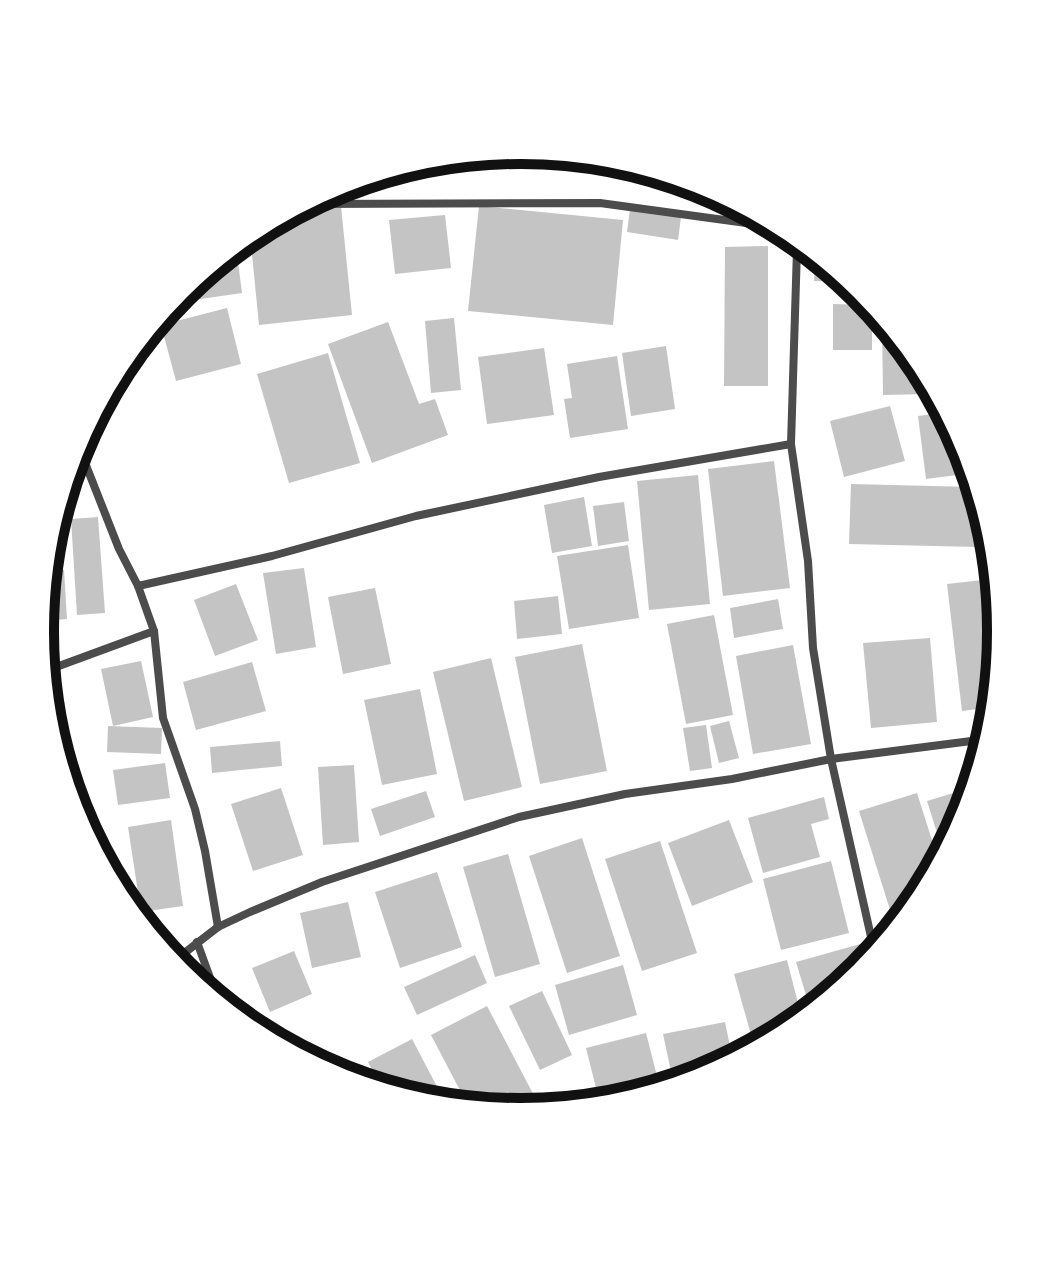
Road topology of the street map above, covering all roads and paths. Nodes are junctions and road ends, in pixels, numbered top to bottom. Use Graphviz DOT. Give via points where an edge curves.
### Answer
graph roads {
  1 [pos="334,204"];
  2 [pos="746,223"];
  3 [pos="797,256"];
  4 [pos="791,444"];
  5 [pos="85,464"];
  6 [pos="138,586"];
  7 [pos="154,631"];
  8 [pos="56,667"];
  9 [pos="974,741"];
  10 [pos="831,759"];
  11 [pos="218,927"];
  12 [pos="871,939"];
  13 [pos="197,942"];
  14 [pos="184,953"];
  15 [pos="211,980"];
  1 -- 2 [label="street" via="600,203"];
  3 -- 4 [label="street"];
  4 -- 6 [label="street" via="416,516"];
  4 -- 10 [label="street"];
  5 -- 6 [label="street"];
  6 -- 7 [label="street"];
  7 -- 8 [label="street"];
  7 -- 11 [label="street" via="163,718 195,809"];
  9 -- 10 [label="street"];
  10 -- 11 [label="street" via="519,817 322,882"];
  10 -- 12 [label="street"];
  11 -- 13 [label="street"];
  13 -- 14 [label="street"];
  13 -- 15 [label="street"];
}
